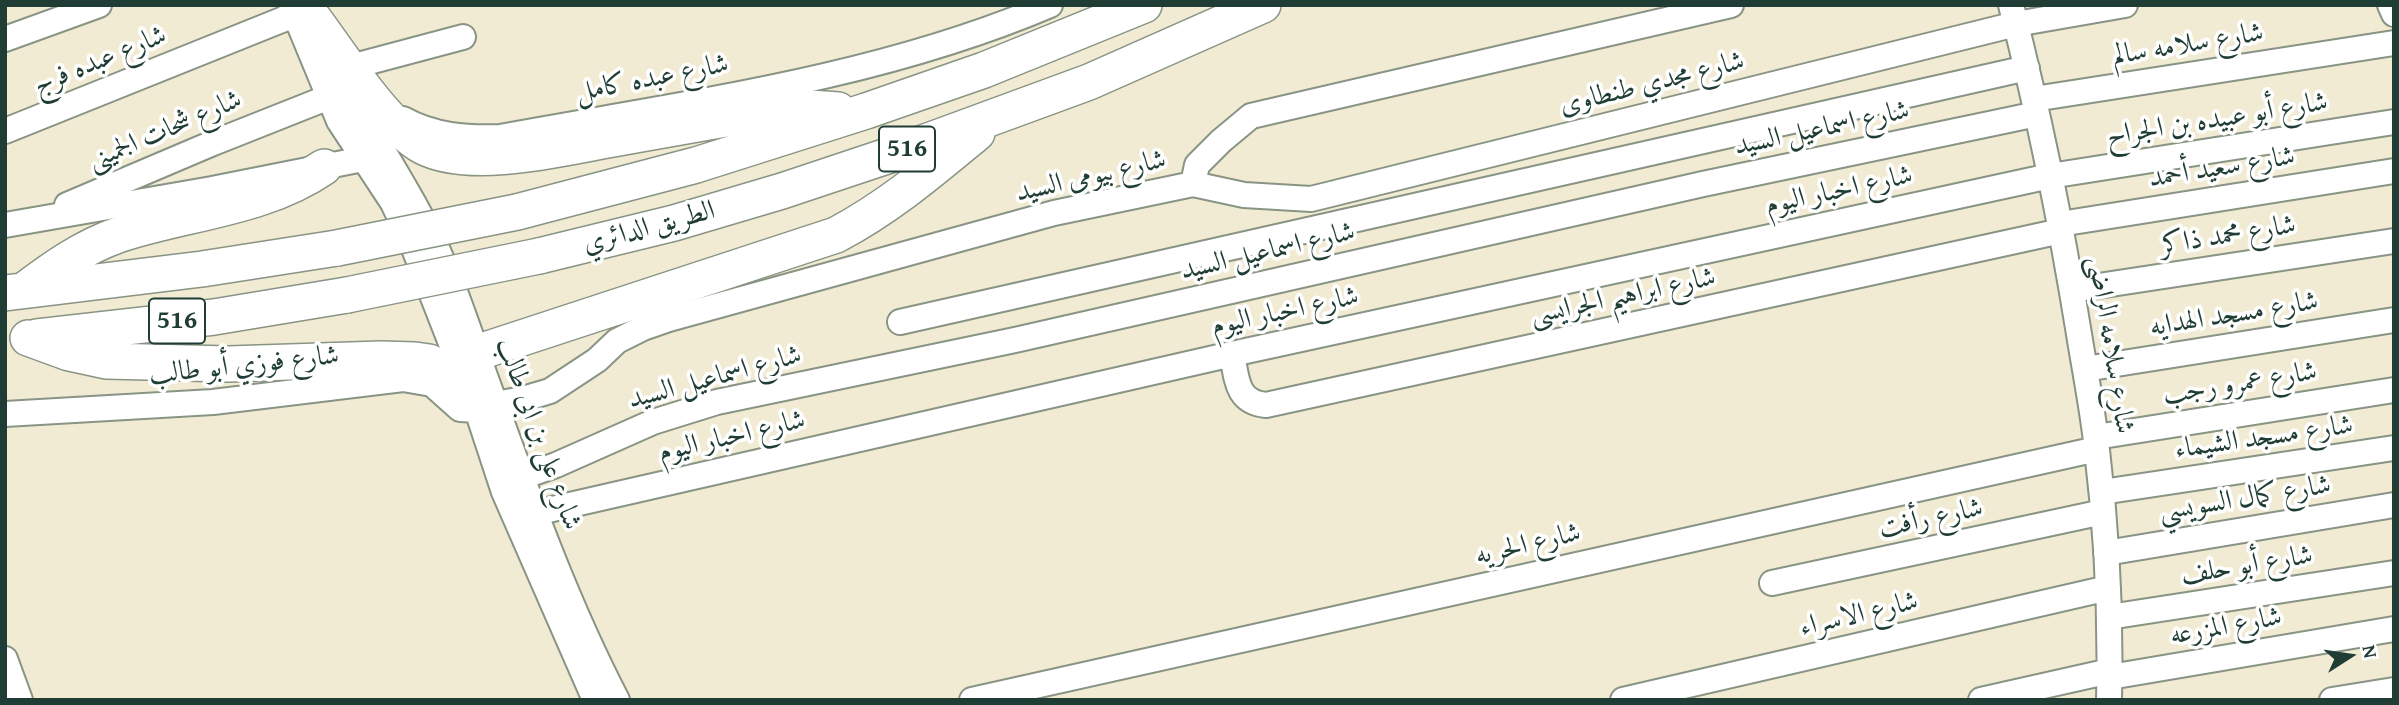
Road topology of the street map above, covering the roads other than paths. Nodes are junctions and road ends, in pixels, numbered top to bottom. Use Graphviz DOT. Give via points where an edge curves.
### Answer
graph roads {
  1 [pos="99,5"];
  2 [pos="1051,5"];
  3 [pos="1143,5"];
  4 [pos="1263,5"];
  5 [pos="1731,5"];
  6 [pos="2125,5"];
  7 [pos="2390,5"];
  8 [pos="304,10"];
  9 [pos="2394,14"];
  10 [pos="2014,15"];
  11 [pos="463,37"];
  12 [pos="5,39"];
  13 [pos="2394,43"];
  14 [pos="354,66"];
  15 [pos="2026,68"];
  16 [pos="329,97"];
  17 [pos="2035,106"];
  18 [pos="866,111"];
  19 [pos="997,117"];
  20 [pos="2394,122"];
  21 [pos="5,131"];
  22 [pos="363,159"];
  23 [pos="324,167"];
  24 [pos="2394,171"];
  25 [pos="2050,176"];
  26 [pos="1193,184"];
  27 [pos="400,195"];
  28 [pos="15,223"];
  29 [pos="2061,228"];
  30 [pos="2394,242"];
  31 [pos="2072,290"];
  32 [pos="14,292"];
  33 [pos="2394,320"];
  34 [pos="900,322"];
  35 [pos="17,338"];
  36 [pos="1232,354"];
  37 [pos="2085,369"];
  38 [pos="479,388"];
  39 [pos="2394,390"];
  40 [pos="5,414"];
  41 [pos="2096,443"];
  42 [pos="2394,449"];
  43 [pos="522,477"];
  44 [pos="2103,502"];
  45 [pos="2394,505"];
  46 [pos="535,513"];
  47 [pos="2106,553"];
  48 [pos="2394,573"];
  49 [pos="1772,583"];
  50 [pos="2108,588"];
  51 [pos="2109,617"];
  52 [pos="2394,629"];
  53 [pos="5,659"];
  54 [pos="2110,683"];
  55 [pos="2394,690"];
  56 [pos="20,700"];
  57 [pos="595,700"];
  58 [pos="617,700"];
  59 [pos="972,700"];
  60 [pos="1623,700"];
  61 [pos="1981,700"];
  62 [pos="2332,700"];
  1 -- 12 [label="street"];
  2 -- 14 [label="street, شارع عبده كامل" via="967,37 835,75 500,137 469,138 419,128 401,117"];
  3 -- 18 [label="highway, الطريق الدائري / 516" via="984,70"];
  4 -- 19 [label="highway, الطريق الدائري / 516"];
  5 -- 26 [label="street, شارع بيومى السيد" via="1251,116 1197,166"];
  6 -- 10 [label="street, شارع مجدي طنطاوى"];
  7 -- 9 [label="street"];
  8 -- 14 [label="street, شارع عبده كامل"];
  8 -- 16 [label="street"];
  8 -- 18 [label="highway" via="401,132 425,148 449,155 486,158 530,153 776,110"];
  8 -- 21 [label="street, شارع عبده فرج"];
  8 -- 27 [label="street"];
  10 -- 15 [label="street, شارع سلامه الراضى"];
  10 -- 26 [label="street, شارع مجدي طنطاوى" via="1311,200 1244,195"];
  11 -- 14 [label="street"];
  13 -- 17 [label="street, شارع سلامه سالم"];
  15 -- 17 [label="street, شارع سلامه الراضى"];
  15 -- 34 [label="street, شارع اسماعيل السيد"];
  16 -- 22 [label="street"];
  16 -- 28 [label="street, شارع شحات الجمينى"];
  17 -- 25 [label="street, شارع سلامه الراضى"];
  17 -- 43 [label="street, شارع اسماعيل السيد" via="1002,343 717,402 653,422"];
  18 -- 32 [label="highway, الطريق الدائري / 516, bridge" via="696,165 517,212 337,248"];
  19 -- 35 [label="highway, الطريق الدائري / 516, bridge" via="782,191 538,256 347,296 214,317"];
  19 -- 38 [label="highway" via="867,219"];
  20 -- 25 [label="street, شارع أبو عبيده بن الجراح"];
  22 -- 23 [label="street"];
  22 -- 27 [label="street"];
  23 -- 28 [label="street"];
  23 -- 32 [label="highway" via="280,192 94,245"];
  24 -- 29 [label="street, شارع سعيد أحمد"];
  25 -- 29 [label="street, شارع سلامه الراضى"];
  25 -- 36 [label="street, شارع اخبار اليوم"];
  26 -- 38 [label="street, شارع بيومى السيد" via="1054,213 669,319 617,341 550,391 523,399"];
  27 -- 38 [label="street, شارع على بن ابى طالب" via="427,277"];
  27 -- 38 [label="street, شارع على بن ابى طالب" via="428,228 446,270"];
  29 -- 31 [label="street, شارع سلامه الراضى"];
  29 -- 36 [label="street, شارع ابراهيم الجرايسى" via="1266,405 1253,404 1242,395"];
  30 -- 31 [label="street, شارع محمد ذاكر"];
  31 -- 37 [label="street, شارع سلامه الراضى"];
  33 -- 37 [label="street, شارع مسجد الهدايه"];
  35 -- 38 [label="highway" via="106,361 415,360 429,362"];
  36 -- 46 [label="street, شارع اخبار اليوم"];
  37 -- 41 [label="street, شارع سلامه الراضى"];
  38 -- 40 [label="street, شارع فوزي أبو طالب" via="460,409 432,384 403,379 213,402"];
  38 -- 43 [label="street, شارع على بن ابى طالب"];
  38 -- 57 [label="street, شارع على بن ابى طالب" via="504,492"];
  39 -- 41 [label="street, شارع عمرو رجب"];
  41 -- 44 [label="street, شارع سلامه الراضى"];
  41 -- 59 [label="street, شارع الحريه"];
  42 -- 44 [label="street, شارع مسجد الشيماء"];
  43 -- 46 [label="street, شارع على بن ابى طالب"];
  44 -- 47 [label="street, شارع سلامه الراضى"];
  44 -- 49 [label="street, شارع رأفت"];
  45 -- 47 [label="street, شارع كمال السويسي"];
  46 -- 58 [label="street, شارع على بن ابى طالب"];
  47 -- 50 [label="street, شارع سلامه الراضى"];
  48 -- 51 [label="street, شارع أبو حلف"];
  50 -- 51 [label="street, شارع سلامه الراضى"];
  50 -- 60 [label="street, شارع الاسراء"];
  51 -- 54 [label="street, شارع سلامه الراضى"];
  52 -- 54 [label="street, شارع المزرعه"];
  53 -- 56 [label="street"];
  54 -- 61 [label="street, شارع المزرعه"];
  55 -- 62 [label="street"];
}
